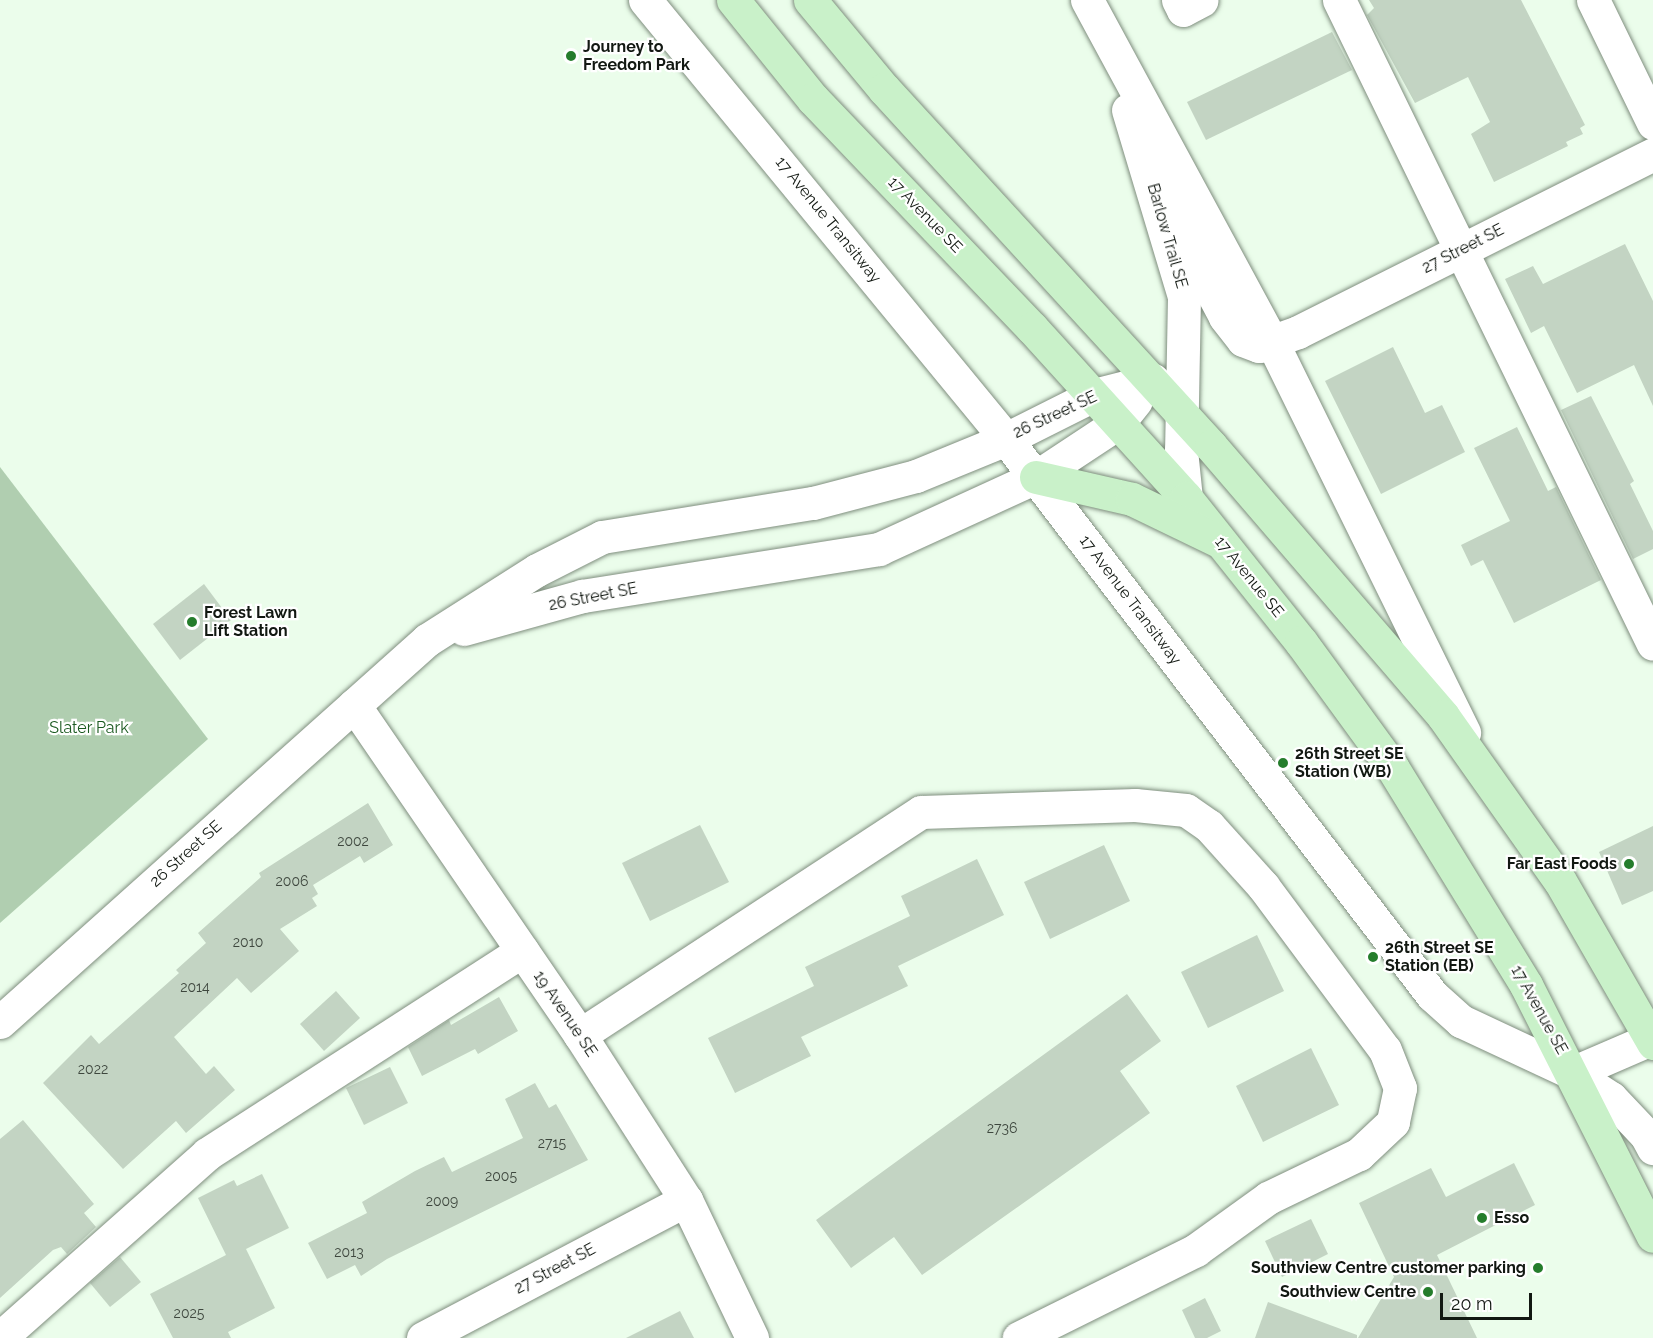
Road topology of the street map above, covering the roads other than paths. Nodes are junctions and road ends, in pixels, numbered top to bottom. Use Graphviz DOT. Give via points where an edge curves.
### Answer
graph roads {
  1 [pos="645,0"];
  2 [pos="733,0"];
  3 [pos="810,0"];
  4 [pos="1178,0"];
  5 [pos="1202,0"];
  6 [pos="1339,0"];
  7 [pos="1593,0"];
  8 [pos="1091,9"];
  9 [pos="1653,123"];
  10 [pos="1653,154"];
  11 [pos="1151,177"];
  12 [pos="1462,250"];
  13 [pos="1273,344"];
  14 [pos="1153,380"];
  15 [pos="1094,395"];
  16 [pos="1183,415"];
  17 [pos="1118,423"];
  18 [pos="1006,439"];
  19 [pos="1036,477"];
  20 [pos="1186,498"];
  21 [pos="1222,542"];
  22 [pos="428,640"];
  23 [pos="1653,644"];
  24 [pos="354,705"];
  25 [pos="1475,756"];
  26 [pos="522,951"];
  27 [pos="0,1022"];
  28 [pos="580,1035"];
  29 [pos="1652,1040"];
  30 [pos="1572,1073"];
  31 [pos="1653,1148"];
  32 [pos="686,1200"];
  33 [pos="1653,1236"];
  34 [pos="0,1338"];
  35 [pos="423,1338"];
  36 [pos="752,1338"];
  37 [pos="1019,1338"];
  1 -- 18 [label="street, 17 Avenue Transitway"];
  2 -- 15 [label="main road, 17 Avenue SE" via="813,99"];
  3 -- 14 [label="main road" via="884,89"];
  4 -- 5 [label="street" via="1183,10"];
  6 -- 12 [label="street"];
  7 -- 9 [label="street"];
  8 -- 11 [label="street, Barlow Trail SE"];
  8 -- 13 [label="street, Barlow Trail SE"];
  10 -- 12 [label="street, 27 Street SE"];
  11 -- 13 [label="street" via="1225,317 1243,340 1259,346"];
  11 -- 16 [label="street, Barlow Trail SE" via="1184,297"];
  12 -- 13 [label="street, 27 Street SE"];
  12 -- 23 [label="street"];
  13 -- 25 [label="street"];
  14 -- 15 [label="street, 26 Street SE"];
  14 -- 16 [label="main road"];
  14 -- 17 [label="street, 26 Street SE"];
  15 -- 17 [label="main road, 17 Avenue SE"];
  15 -- 18 [label="street, 26 Street SE"];
  16 -- 20 [label="street, Barlow Trail SE"];
  16 -- 25 [label="main road" via="1397,659"];
  17 -- 19 [label="street, 26 Street SE"];
  17 -- 20 [label="main road, 17 Avenue SE"];
  18 -- 19 [label="street, 17 Avenue Transitway"];
  18 -- 22 [label="street, 26 Street SE" via="916,476 852,495 602,537 537,570"];
  19 -- 21 [label="main road" via="1132,499"];
  19 -- 22 [label="street, 26 Street SE" via="879,549 582,596"];
  19 -- 30 [label="street, 17 Avenue Transitway" via="1431,995 1461,1021"];
  20 -- 21 [label="main road, 17 Avenue SE"];
  21 -- 30 [label="main road, 17 Avenue SE" via="1392,767 1526,985"];
  22 -- 24 [label="street, 26 Street SE"];
  24 -- 26 [label="street, 19 Avenue SE"];
  24 -- 27 [label="street, 26 Street SE"];
  25 -- 29 [label="main road" via="1560,881"];
  26 -- 28 [label="street, 19 Avenue SE"];
  26 -- 34 [label="street" via="207,1154"];
  28 -- 32 [label="street, 19 Avenue SE"];
  28 -- 37 [label="street" via="921,812 1134,805 1186,810 1209,826 1263,886 1385,1050 1400,1088 1393,1122 1359,1154 1268,1198 1196,1250"];
  29 -- 30 [label="street"];
  30 -- 31 [label="street, 17 Avenue Transitway" via="1611,1098 1647,1135"];
  30 -- 33 [label="main road, 17 Avenue SE"];
  32 -- 35 [label="street, 27 Street SE"];
  32 -- 36 [label="street, 19 Avenue SE"];
}
